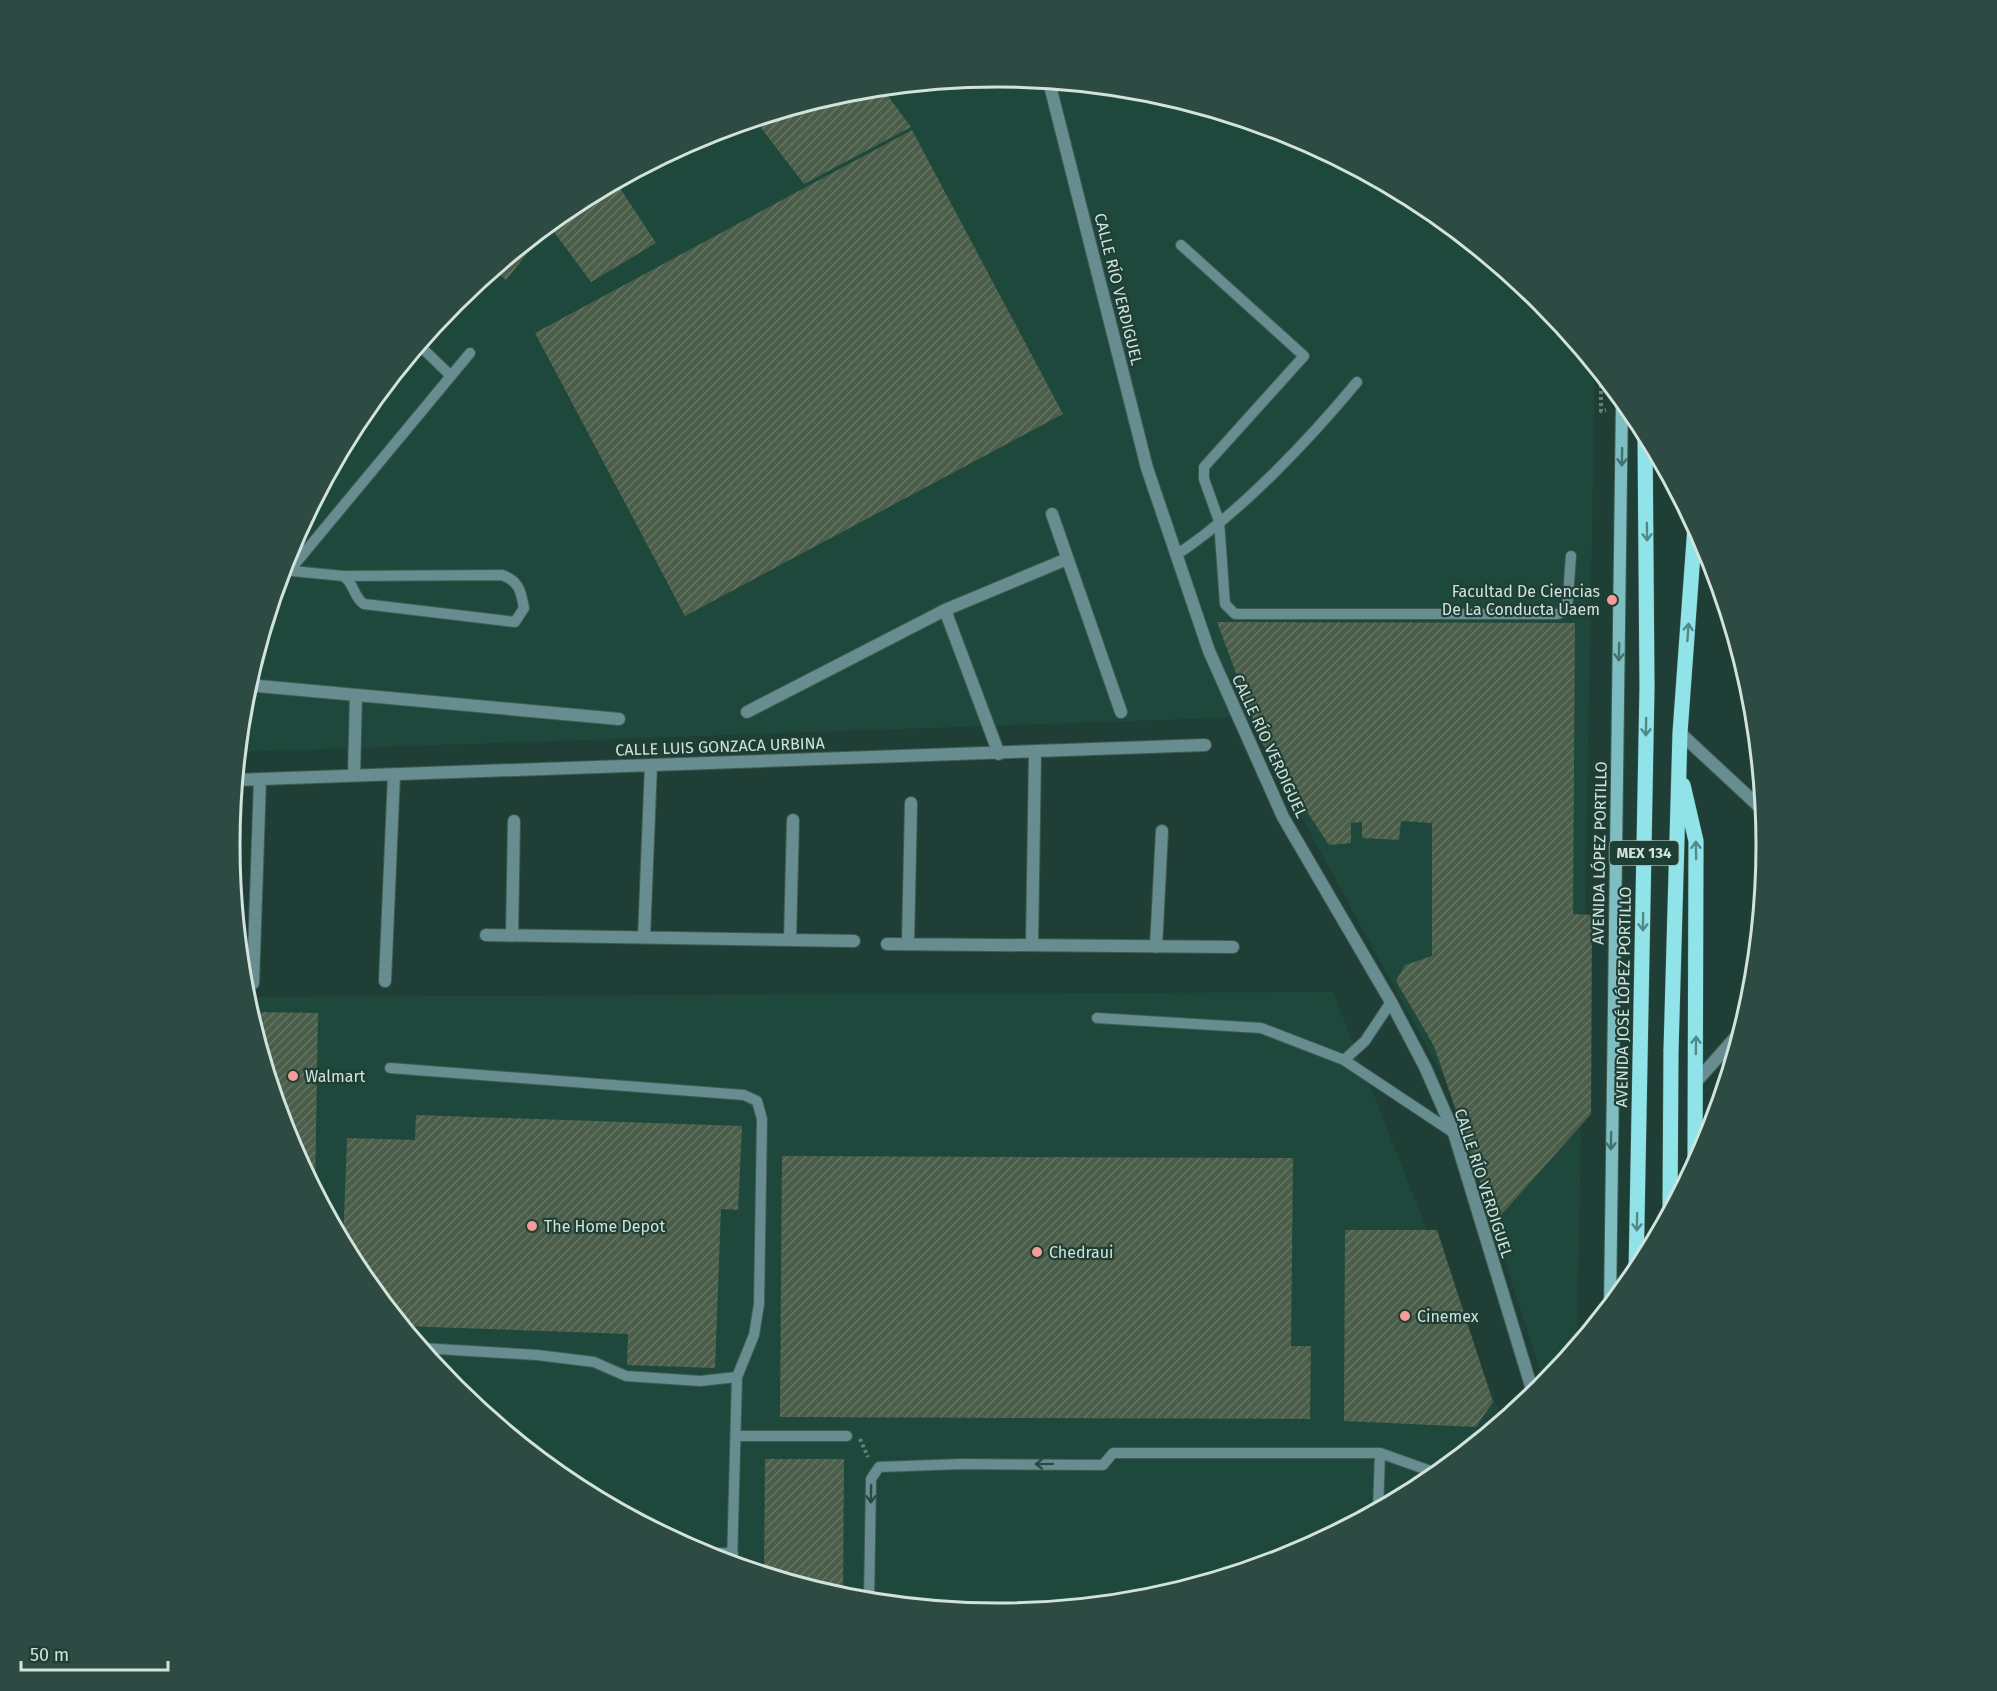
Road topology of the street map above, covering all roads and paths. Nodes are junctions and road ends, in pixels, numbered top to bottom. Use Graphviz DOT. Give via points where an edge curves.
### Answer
graph roads {
  1 [pos="1051,89"];
  2 [pos="1181,245"];
  3 [pos="424,350"];
  4 [pos="470,353"];
  5 [pos="451,376"];
  6 [pos="1357,382"];
  7 [pos="1600,384"];
  8 [pos="1608,395"];
  9 [pos="1622,414"];
  10 [pos="1645,450"];
  11 [pos="1052,514"];
  12 [pos="1219,521"];
  13 [pos="1694,543"];
  14 [pos="1176,555"];
  15 [pos="1571,556"];
  16 [pos="297,557"];
  17 [pos="1067,559"];
  18 [pos="292,571"];
  19 [pos="342,576"];
  20 [pos="945,610"];
  21 [pos="258,686"];
  22 [pos="356,695"];
  23 [pos="747,712"];
  24 [pos="1121,712"];
  25 [pos="619,719"];
  26 [pos="1680,733"];
  27 [pos="1205,745"];
  28 [pos="1035,753"];
  29 [pos="999,754"];
  30 [pos="651,765"];
  31 [pos="1679,774"];
  32 [pos="354,775"];
  33 [pos="394,775"];
  34 [pos="243,780"];
  35 [pos="260,780"];
  36 [pos="911,803"];
  37 [pos="1755,803"];
  38 [pos="793,820"];
  39 [pos="514,821"];
  40 [pos="1162,831"];
  41 [pos="486,935"];
  42 [pos="512,936"];
  43 [pos="644,937"];
  44 [pos="790,940"];
  45 [pos="854,941"];
  46 [pos="887,944"];
  47 [pos="908,944"];
  48 [pos="1032,944"];
  49 [pos="1156,947"];
  50 [pos="1233,947"];
  51 [pos="385,981"];
  52 [pos="253,983"];
  53 [pos="1391,1002"];
  54 [pos="1097,1018"];
  55 [pos="1731,1043"];
  56 [pos="1344,1060"];
  57 [pos="390,1068"];
  58 [pos="1695,1083"];
  59 [pos="1454,1133"];
  60 [pos="1695,1145"];
  61 [pos="1670,1197"];
  62 [pos="1636,1255"];
  63 [pos="1610,1293"];
  64 [pos="430,1349"];
  65 [pos="737,1377"];
  66 [pos="1531,1386"];
  67 [pos="736,1436"];
  68 [pos="847,1436"];
  69 [pos="1380,1453"];
  70 [pos="1427,1471"];
  71 [pos="874,1472"];
  72 [pos="1378,1502"];
  73 [pos="732,1555"];
  74 [pos="869,1592"];
  1 -- 14 [label="street, CALLE RÍO VERDIGUEL" via="1147,468"];
  2 -- 12 [label="lane" via="1304,356 1204,467 1204,479"];
  3 -- 5 [label="lane"];
  4 -- 5 [label="lane"];
  5 -- 16 [label="lane"];
  6 -- 12 [label="lane" via="1286,460"];
  7 -- 8 [label="path" via="1601,411 1608,410"];
  9 -- 63 [label="street, AVENIDA LÓPEZ PORTILLO, one-way"];
  10 -- 62 [label="main road, AVENIDA JOSÉ LÓPEZ PORTILLO / MEX 134, one-way, bridge" via="1647,675"];
  11 -- 17 [label="street"];
  12 -- 14 [label="lane"];
  12 -- 15 [label="lane" via="1225,604 1235,614 1558,614 1567,609 1569,601"];
  26 -- 13 [label="main road, MEX 134, one-way"];
  14 -- 53 [label="street, CALLE RÍO VERDIGUEL" via="1209,651 1283,817"];
  17 -- 20 [label="street"];
  17 -- 24 [label="street"];
  18 -- 19 [label="lane"];
  19 -- 19 [label="lane" via="364,604 515,622 524,608 519,585 501,575"];
  20 -- 23 [label="street"];
  20 -- 29 [label="street"];
  21 -- 22 [label="street"];
  22 -- 25 [label="street"];
  22 -- 32 [label="street"];
  26 -- 31 [label="main road, MEX 134"];
  26 -- 37 [label="street"];
  27 -- 28 [label="street, CALLE LUIS GONZACA URBINA"];
  28 -- 29 [label="street, CALLE LUIS GONZACA URBINA"];
  28 -- 48 [label="street"];
  29 -- 30 [label="street, CALLE LUIS GONZACA URBINA"];
  30 -- 33 [label="street, CALLE LUIS GONZACA URBINA"];
  30 -- 43 [label="street"];
  58 -- 31 [label="main road, one-way" via="1696,841"];
  31 -- 61 [label="main road, MEX 134, bridge"];
  32 -- 33 [label="street, CALLE LUIS GONZACA URBINA"];
  32 -- 35 [label="street, CALLE LUIS GONZACA URBINA"];
  33 -- 51 [label="street"];
  34 -- 35 [label="street, CALLE LUIS GONZACA URBINA"];
  35 -- 52 [label="street"];
  36 -- 47 [label="street"];
  38 -- 44 [label="street"];
  39 -- 42 [label="street"];
  40 -- 49 [label="street"];
  41 -- 42 [label="street"];
  42 -- 43 [label="street"];
  43 -- 44 [label="street"];
  44 -- 45 [label="street"];
  46 -- 47 [label="street"];
  47 -- 48 [label="street"];
  48 -- 49 [label="street"];
  49 -- 50 [label="street"];
  53 -- 56 [label="lane" via="1365,1041"];
  53 -- 59 [label="street, CALLE RÍO VERDIGUEL"];
  54 -- 56 [label="lane" via="1247,1025"];
  55 -- 58 [label="street"];
  56 -- 59 [label="lane"];
  57 -- 65 [label="lane" via="744,1095 758,1101 762,1119 759,1305 754,1335"];
  58 -- 60 [label="main road"];
  59 -- 66 [label="street, CALLE RÍO VERDIGUEL"];
  64 -- 65 [label="lane" via="594,1362 626,1376 700,1381"];
  65 -- 67 [label="lane"];
  67 -- 68 [label="lane"];
  67 -- 73 [label="lane"];
  68 -- 71 [label="path" via="860,1439"];
  69 -- 70 [label="lane"];
  69 -- 71 [label="lane, one-way" via="1113,1453 1103,1465 962,1464 879,1467"];
  69 -- 72 [label="lane"];
  71 -- 74 [label="lane, one-way"];
}
